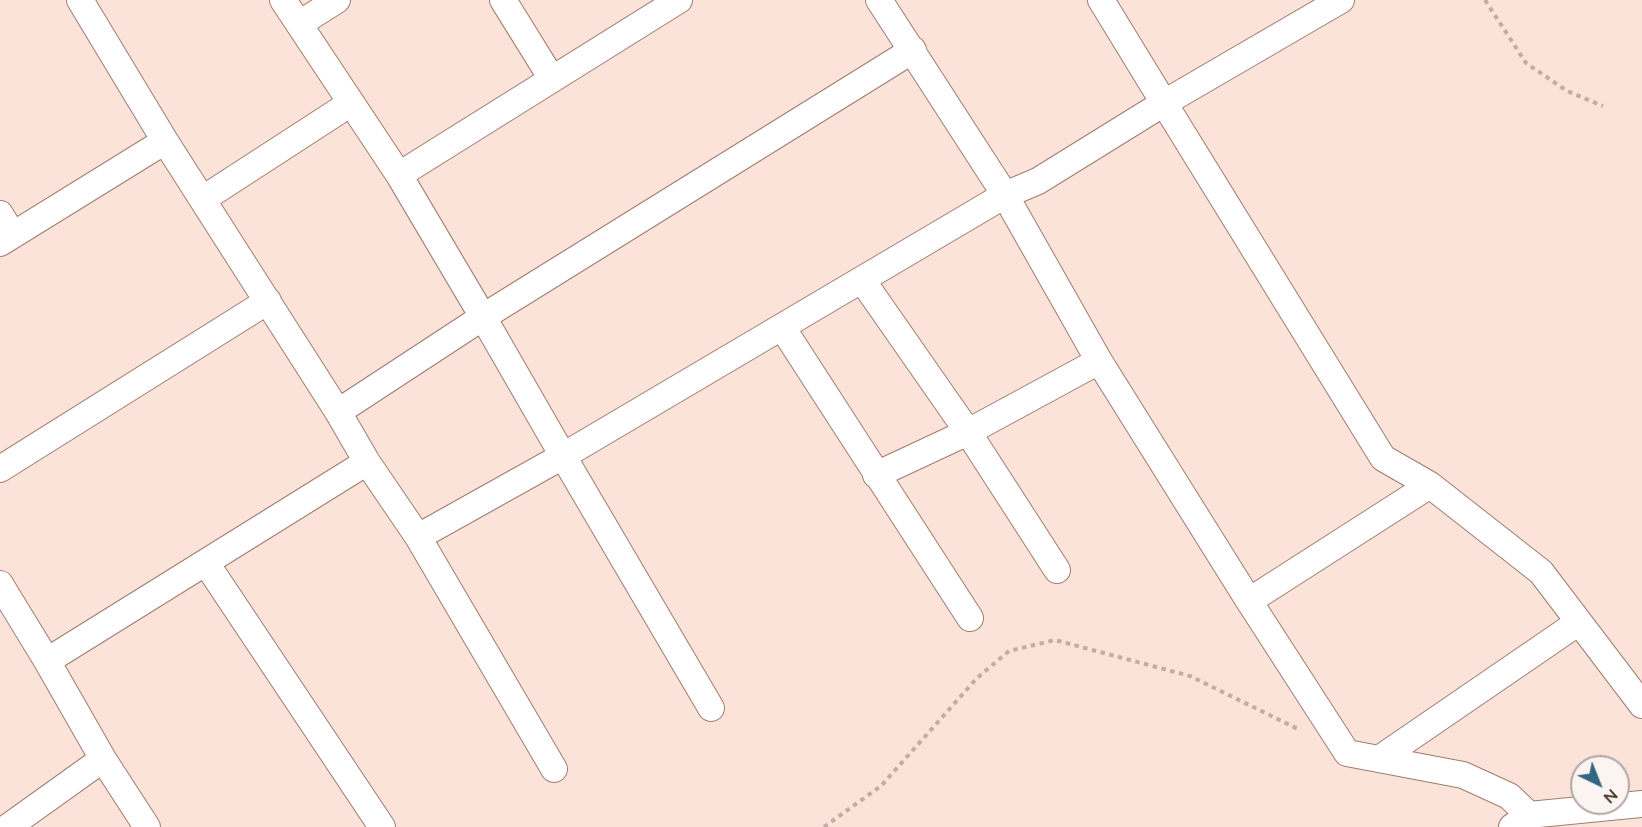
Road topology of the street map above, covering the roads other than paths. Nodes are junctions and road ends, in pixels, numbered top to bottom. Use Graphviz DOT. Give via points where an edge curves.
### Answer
graph roads {
  1 [pos="80,0"];
  2 [pos="283,0"];
  3 [pos="337,0"];
  4 [pos="502,0"];
  5 [pos="680,0"];
  6 [pos="879,0"];
  7 [pos="1101,0"];
  8 [pos="1341,0"];
  9 [pos="299,24"];
  10 [pos="913,50"];
  11 [pos="552,80"];
  12 [pos="351,103"];
  13 [pos="1164,103"];
  14 [pos="165,141"];
  15 [pos="399,175"];
  16 [pos="1005,195"];
  17 [pos="203,200"];
  18 [pos="4,231"];
  19 [pos="862,280"];
  20 [pos="268,301"];
  21 [pos="483,317"];
  22 [pos="782,327"];
  23 [pos="1099,361"];
  24 [pos="338,411"];
  25 [pos="969,432"];
  26 [pos="563,456"];
  27 [pos="367,462"];
  28 [pos="0,469"];
  29 [pos="876,474"];
  30 [pos="1430,485"];
  31 [pos="418,537"];
  32 [pos="206,563"];
  33 [pos="1057,570"];
  34 [pos="2,592"];
  35 [pos="1249,601"];
  36 [pos="970,618"];
  37 [pos="1579,622"];
  38 [pos="47,661"];
  39 [pos="1642,705"];
  40 [pos="711,708"];
  41 [pos="103,759"];
  42 [pos="1379,759"];
  43 [pos="554,769"];
  44 [pos="1642,804"];
  45 [pos="1520,821"];
  46 [pos="8,827"];
  47 [pos="147,827"];
  48 [pos="382,827"];
  1 -- 14 [label="street"];
  2 -- 9 [label="street"];
  3 -- 9 [label="street"];
  4 -- 11 [label="street"];
  5 -- 11 [label="street"];
  6 -- 10 [label="street"];
  7 -- 13 [label="street"];
  8 -- 13 [label="street"];
  9 -- 12 [label="street"];
  10 -- 16 [label="street"];
  10 -- 21 [label="street"];
  11 -- 15 [label="street"];
  12 -- 15 [label="street"];
  12 -- 17 [label="street"];
  13 -- 16 [label="street" via="1038,181"];
  13 -- 30 [label="street" via="1383,458"];
  14 -- 17 [label="street"];
  14 -- 18 [label="street"];
  15 -- 21 [label="street"];
  16 -- 19 [label="street"];
  16 -- 23 [label="street"];
  17 -- 20 [label="street"];
  19 -- 22 [label="street"];
  19 -- 25 [label="street"];
  20 -- 24 [label="street"];
  20 -- 28 [label="street"];
  21 -- 24 [label="street"];
  21 -- 26 [label="street"];
  22 -- 26 [label="street"];
  22 -- 29 [label="street"];
  23 -- 25 [label="street"];
  23 -- 35 [label="street"];
  24 -- 27 [label="street"];
  25 -- 29 [label="street"];
  25 -- 33 [label="street"];
  26 -- 31 [label="street"];
  26 -- 40 [label="street"];
  27 -- 31 [label="street"];
  27 -- 32 [label="street"];
  29 -- 36 [label="street"];
  30 -- 35 [label="street"];
  30 -- 37 [label="street" via="1541,572"];
  31 -- 43 [label="street"];
  32 -- 38 [label="street"];
  32 -- 48 [label="street"];
  34 -- 38 [label="street"];
  35 -- 42 [label="street" via="1347,753"];
  37 -- 39 [label="street"];
  37 -- 42 [label="street"];
  38 -- 41 [label="street"];
  41 -- 46 [label="street"];
  41 -- 47 [label="street"];
  42 -- 45 [label="street" via="1463,775 1509,796"];
  44 -- 45 [label="street"];
}
